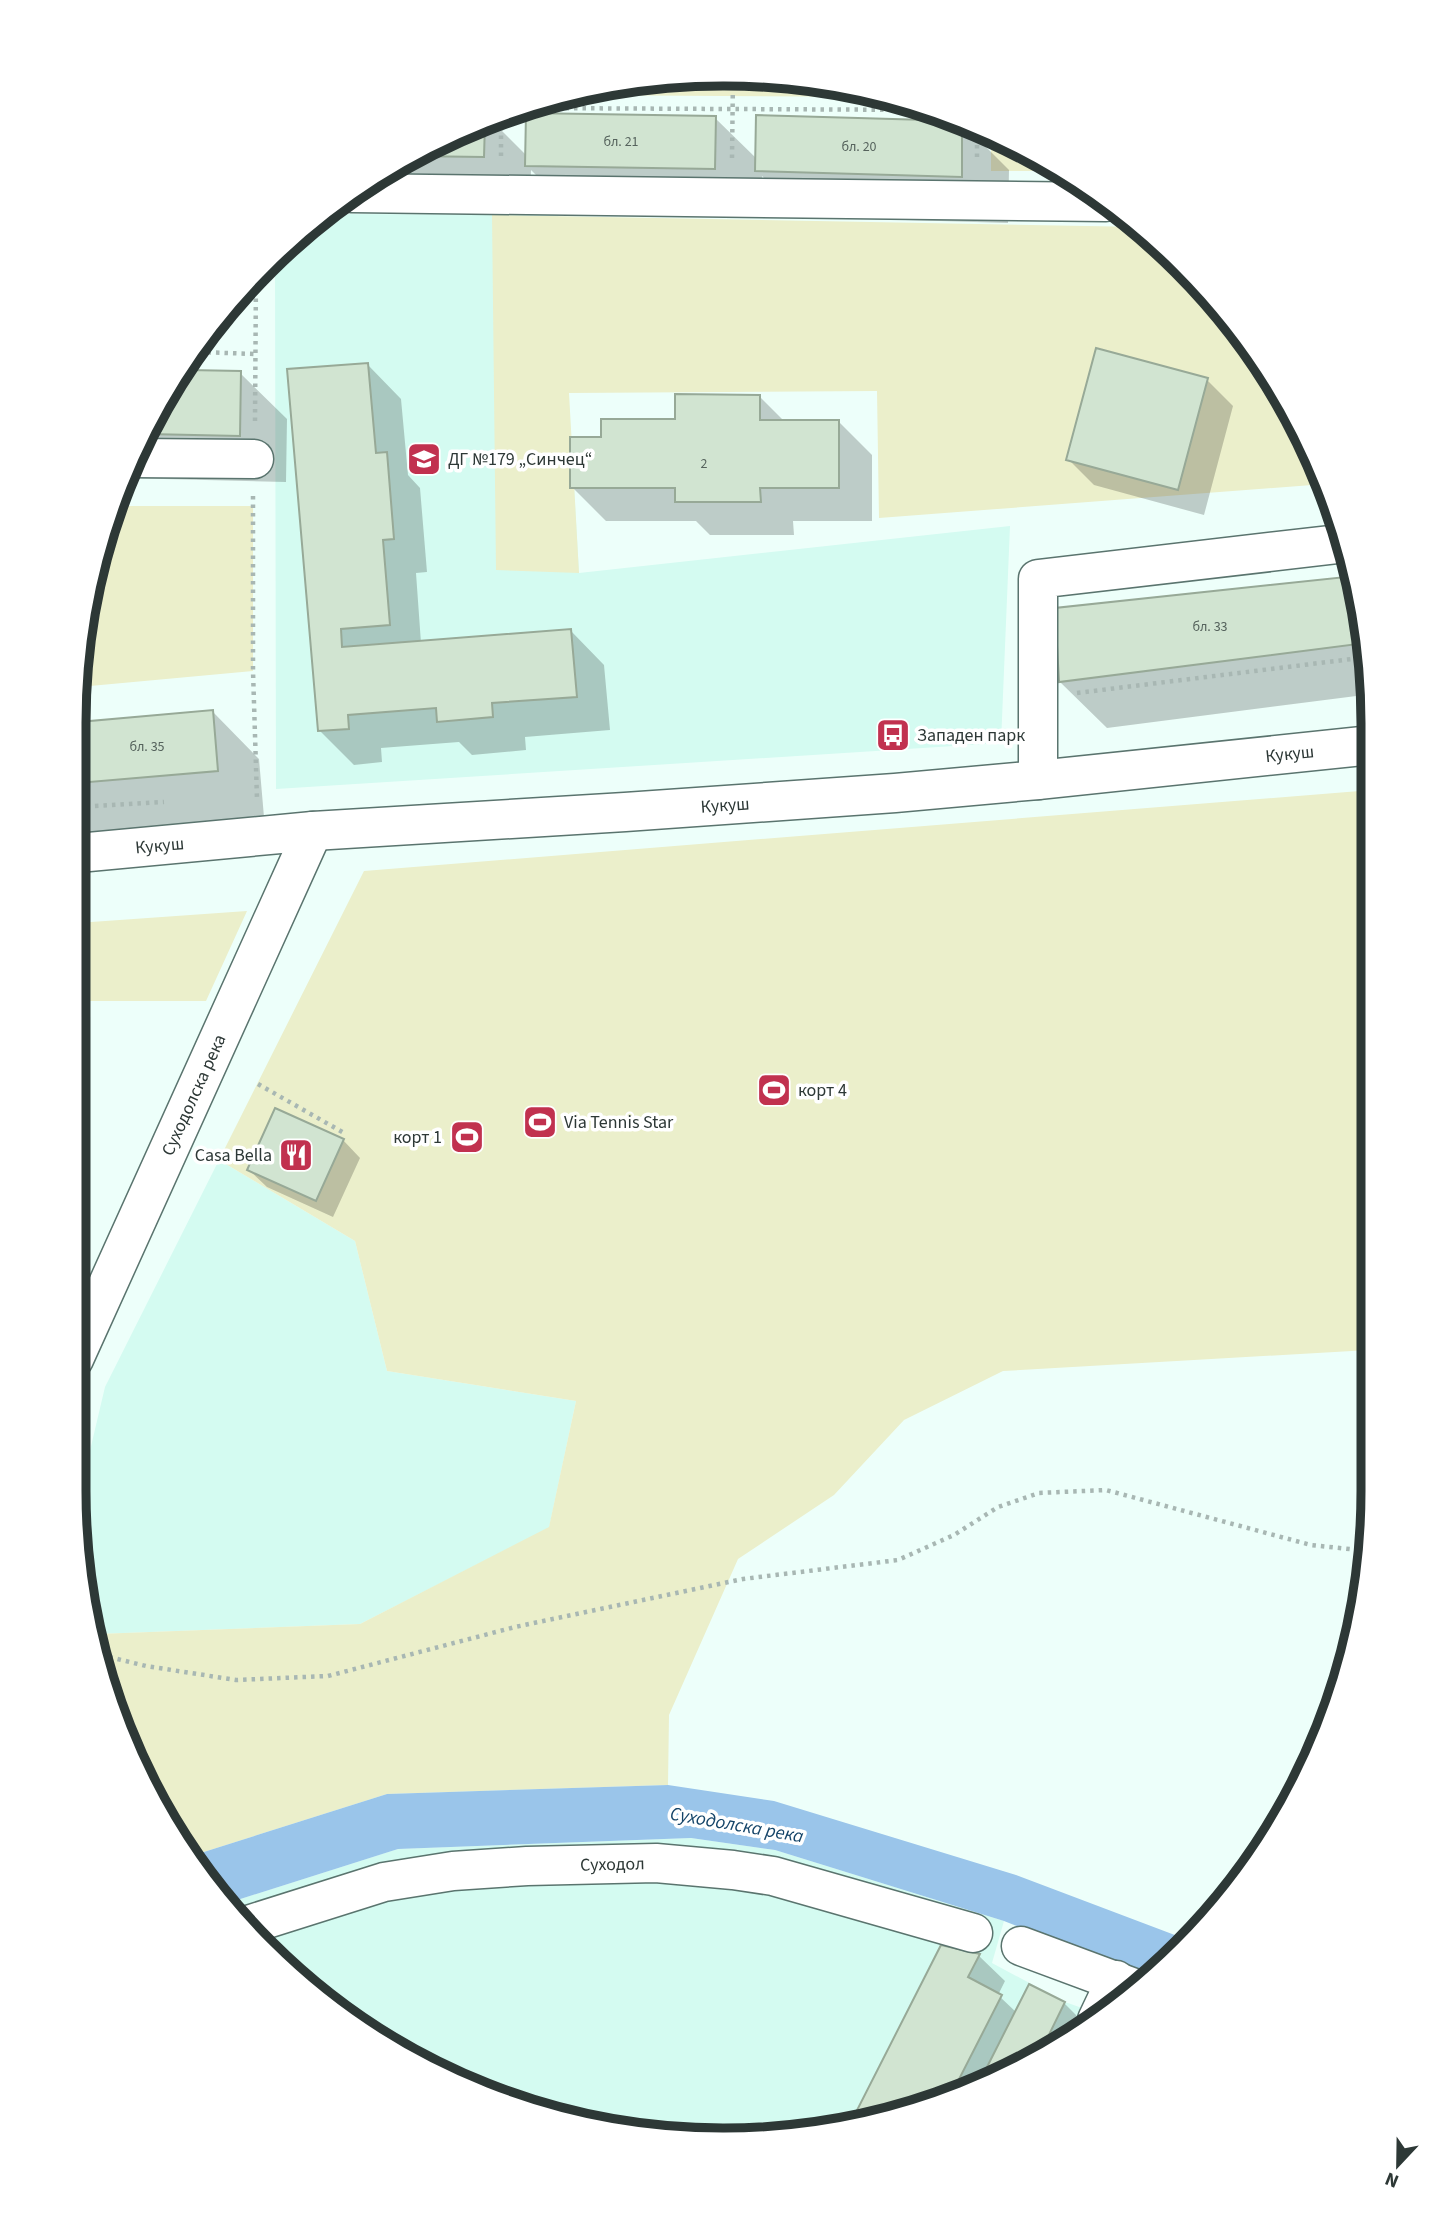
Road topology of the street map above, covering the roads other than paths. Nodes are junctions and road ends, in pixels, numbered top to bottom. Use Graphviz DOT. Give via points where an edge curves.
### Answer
graph roads {
  1 [pos="369,193"];
  2 [pos="1090,202"];
  3 [pos="144,458"];
  4 [pos="254,459"];
  5 [pos="1335,544"];
  6 [pos="1361,746"];
  7 [pos="1038,780"];
  8 [pos="313,831"];
  9 [pos="86,852"];
  10 [pos="86,1332"];
  11 [pos="255,1923"];
  12 [pos="973,1933"];
  13 [pos="1021,1945"];
  14 [pos="1125,1984"];
  1 -- 2 [label="street"];
  3 -- 4 [label="street"];
  5 -- 7 [label="street" via="1038,579"];
  6 -- 7 [label="street, Кукуш"];
  7 -- 8 [label="street, Кукуш"];
  8 -- 9 [label="street, Кукуш"];
  8 -- 10 [label="street, Суходолска река"];
  11 -- 12 [label="street, Суходол" via="384,1882 453,1871 656,1863 773,1876"];
  13 -- 14 [label="street"];
}
